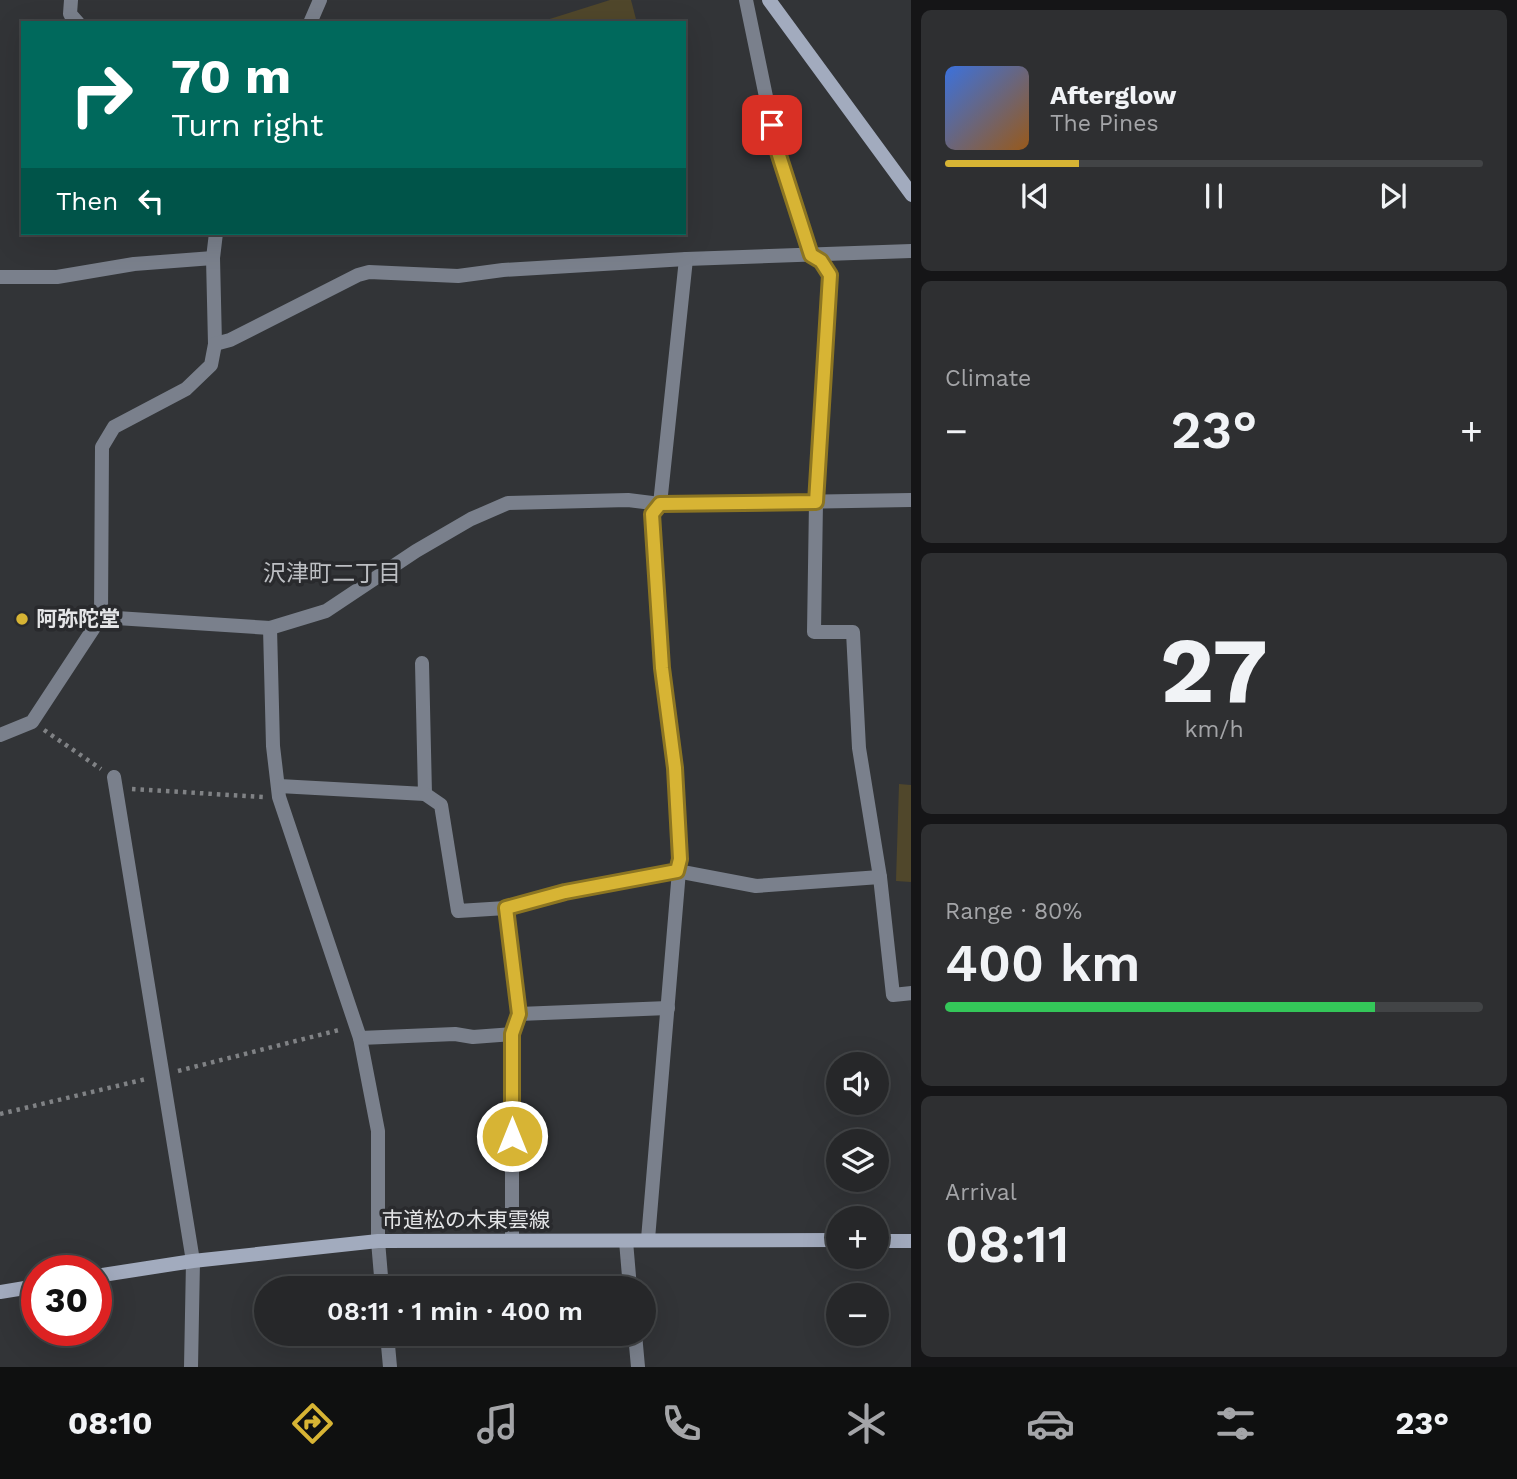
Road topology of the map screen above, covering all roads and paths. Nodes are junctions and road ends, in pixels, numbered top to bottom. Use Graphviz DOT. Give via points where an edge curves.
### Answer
graph roads {
  1 [pos="71,0"];
  2 [pos="320,0"];
  3 [pos="746,0"];
  4 [pos="769,0"];
  5 [pos="76,21"];
  6 [pos="311,21"];
  7 [pos="911,194"];
  8 [pos="216,235"];
  9 [pos="911,251"];
  10 [pos="811,255"];
  11 [pos="214,257"];
  12 [pos="686,259"];
  13 [pos="0,276"];
  14 [pos="215,344"];
  15 [pos="911,500"];
  16 [pos="816,502"];
  17 [pos="660,504"];
  18 [pos="101,618"];
  19 [pos="270,628"];
  20 [pos="422,663"];
  21 [pos="32,722"];
  22 [pos="0,734"];
  23 [pos="114,777"];
  24 [pos="279,792"];
  25 [pos="425,794"];
  26 [pos="677,871"];
  27 [pos="880,877"];
  28 [pos="506,908"];
  29 [pos="911,993"];
  30 [pos="668,1008"];
  31 [pos="519,1014"];
  32 [pos="512,1034"];
  33 [pos="360,1038"];
  34 [pos="512,1239"];
  35 [pos="648,1239"];
  36 [pos="826,1240"];
  37 [pos="378,1241"];
  38 [pos="626,1241"];
  39 [pos="889,1241"];
  40 [pos="911,1241"];
  41 [pos="193,1261"];
  42 [pos="112,1274"];
  43 [pos="382,1276"];
  44 [pos="629,1276"];
  45 [pos="21,1289"];
  46 [pos="0,1292"];
  47 [pos="388,1346"];
  48 [pos="636,1346"];
  49 [pos="191,1367"];
  50 [pos="390,1367"];
  51 [pos="638,1367"];
  1 -- 5 [label="street" via="71,14"];
  2 -- 6 [label="street"];
  3 -- 10 [label="street" via="777,149"];
  4 -- 7 [label="street"];
  8 -- 11 [label="street"];
  9 -- 10 [label="street"];
  10 -- 12 [label="street"];
  10 -- 16 [label="street" via="830,275"];
  11 -- 13 [label="street" via="57,277"];
  11 -- 14 [label="street"];
  12 -- 14 [label="street" via="458,276 369,272"];
  12 -- 17 [label="street"];
  14 -- 18 [label="street" via="211,365 186,389 114,427 102,447"];
  15 -- 16 [label="street"];
  16 -- 17 [label="street"];
  16 -- 27 [label="street" via="814,632 853,632 859,748"];
  17 -- 19 [label="street" via="628,500 508,503 416,551 326,611"];
  17 -- 26 [label="street" via="652,514 662,668 675,768"];
  18 -- 19 [label="street"];
  18 -- 21 [label="street"];
  19 -- 24 [label="street" via="272,734"];
  20 -- 25 [label="street"];
  21 -- 22 [label="street"];
  21 -- 23 [label="path"];
  23 -- 24 [label="path" via="132,789"];
  23 -- 41 [label="street"];
  24 -- 25 [label="street"];
  24 -- 33 [label="street"];
  25 -- 28 [label="street" via="441,805 458,911"];
  26 -- 27 [label="street" via="756,886"];
  26 -- 28 [label="street"];
  26 -- 30 [label="street"];
  27 -- 29 [label="street" via="893,995"];
  28 -- 31 [label="street"];
  30 -- 31 [label="street"];
  30 -- 35 [label="street"];
  31 -- 32 [label="street"];
  32 -- 33 [label="street"];
  32 -- 34 [label="street"];
  33 -- 37 [label="street" via="378,1131"];
  34 -- 37 [label="street, 市道松の木東雲線"];
  34 -- 38 [label="street, 市道松の木東雲線"];
  35 -- 36 [label="street, 市道松の木東雲線"];
  35 -- 38 [label="street, 市道松の木東雲線"];
  37 -- 41 [label="street, 市道松の木東雲線"];
  37 -- 43 [label="street"];
  38 -- 44 [label="street"];
  39 -- 40 [label="street"];
  41 -- 42 [label="street, 市道松の木東雲線"];
  41 -- 49 [label="street"];
  45 -- 46 [label="street"];
  47 -- 50 [label="street"];
  48 -- 51 [label="street"];
}
